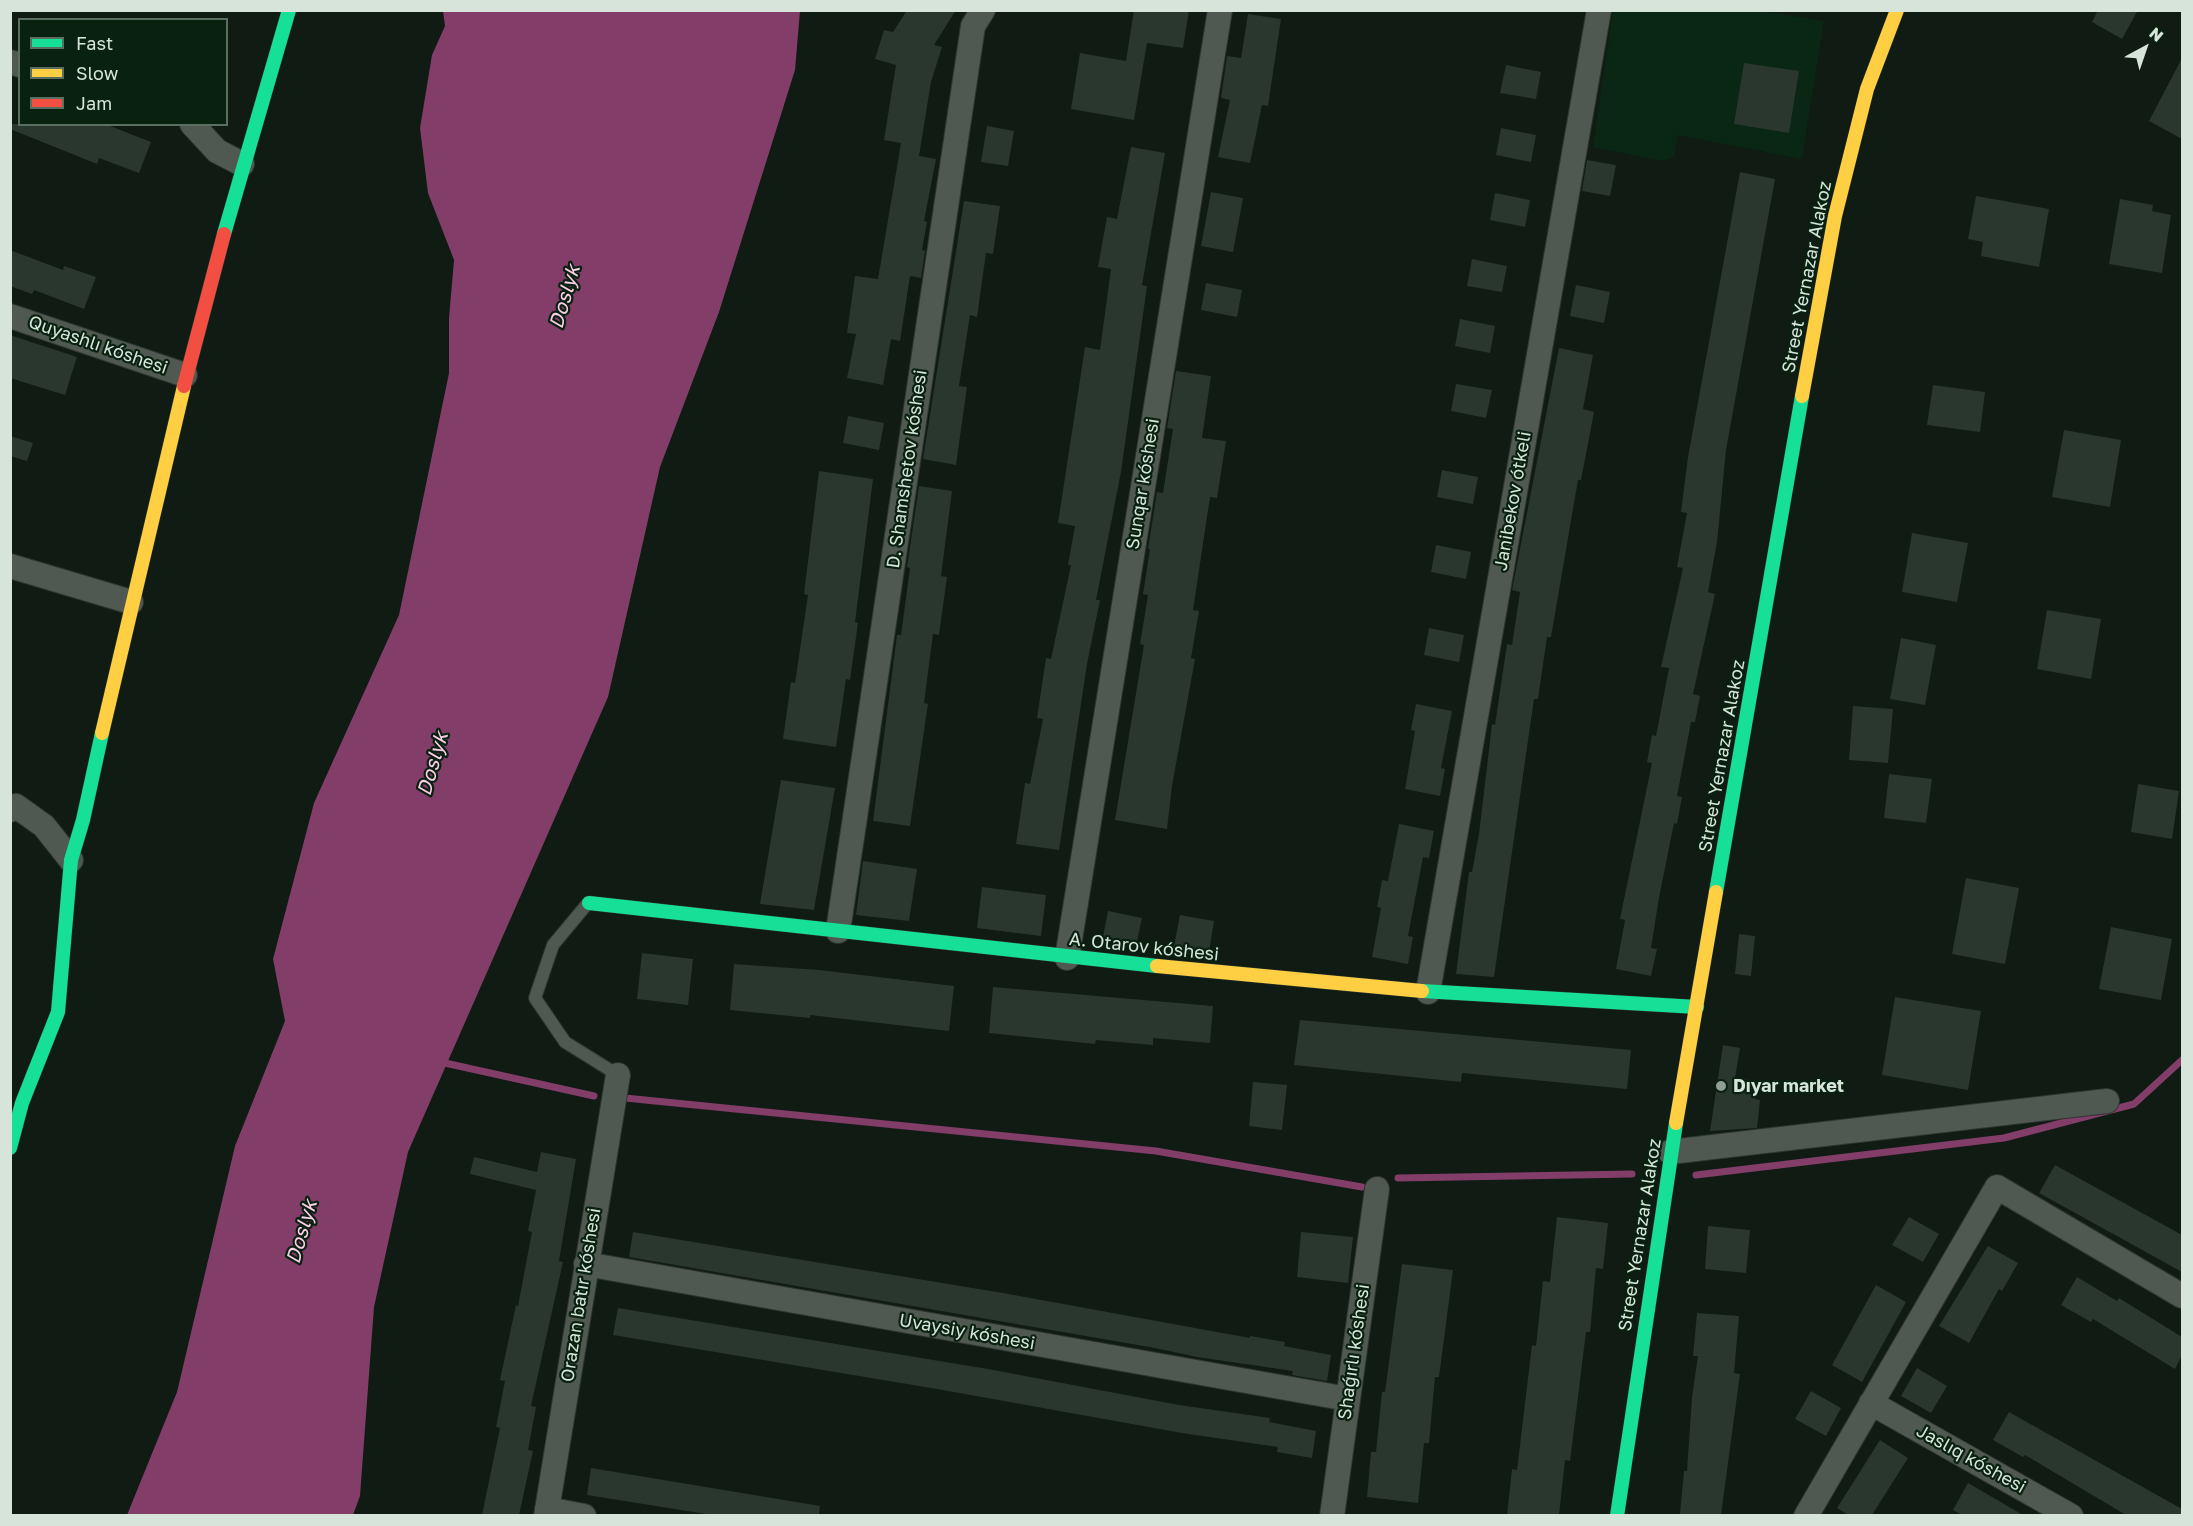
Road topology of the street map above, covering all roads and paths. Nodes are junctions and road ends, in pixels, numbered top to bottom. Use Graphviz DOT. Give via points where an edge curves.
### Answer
graph roads {
  1 [pos="289,10"];
  2 [pos="983,10"];
  3 [pos="1220,10"];
  4 [pos="1599,10"];
  5 [pos="1897,10"];
  6 [pos="194,126"];
  7 [pos="242,164"];
  8 [pos="10,316"];
  9 [pos="185,375"];
  10 [pos="10,566"];
  11 [pos="131,602"];
  12 [pos="10,810"];
  13 [pos="71,860"];
  14 [pos="589,903"];
  15 [pos="838,931"];
  16 [pos="1067,958"];
  17 [pos="1428,992"];
  18 [pos="1697,1007"];
  19 [pos="618,1075"];
  20 [pos="2107,1101"];
  21 [pos="10,1148"];
  22 [pos="1670,1152"];
  23 [pos="1377,1189"];
  24 [pos="586,1264"];
  25 [pos="2182,1296"];
  26 [pos="1348,1399"];
  27 [pos="1871,1403"];
  28 [pos="546,1512"];
  29 [pos="584,1515"];
  30 [pos="1332,1515"];
  31 [pos="1617,1515"];
  32 [pos="1806,1515"];
  33 [pos="2071,1515"];
  1 -- 7 [label="street"];
  2 -- 15 [label="street, D. Shamshetov kóshesi" via="973,26"];
  3 -- 16 [label="street, Sunqar kóshesi"];
  4 -- 17 [label="street, Janibekov ótkeli"];
  5 -- 18 [label="street, Street Yernazar Alakoz" via="1867,89 1833,227"];
  6 -- 7 [label="street" via="217,150"];
  7 -- 9 [label="street"];
  8 -- 9 [label="street, Quyashlı kóshesi"];
  9 -- 11 [label="street"];
  10 -- 11 [label="street"];
  11 -- 13 [label="street"];
  12 -- 13 [label="street" via="16,806 44,826"];
  13 -- 21 [label="street" via="58,1012 22,1103"];
  14 -- 15 [label="street, A. Otarov kóshesi"];
  14 -- 19 [label="lane" via="553,945 535,998 565,1042"];
  15 -- 16 [label="street, A. Otarov kóshesi"];
  16 -- 17 [label="street, A. Otarov kóshesi"];
  17 -- 18 [label="street, A. Otarov kóshesi"];
  18 -- 22 [label="street, Street Yernazar Alakoz"];
  19 -- 24 [label="street, Orazan batır kóshesi"];
  20 -- 22 [label="street"];
  22 -- 31 [label="street, Street Yernazar Alakoz"];
  23 -- 26 [label="street, Shaǵırlı kóshesi"];
  24 -- 26 [label="street, Uvaysiy kóshesi"];
  24 -- 28 [label="street, Orazan batır kóshesi"];
  25 -- 27 [label="street" via="1997,1187"];
  26 -- 30 [label="street, Shaǵırlı kóshesi"];
  27 -- 32 [label="street"];
  27 -- 33 [label="street, Jaslıq kóshesi"];
  28 -- 29 [label="street"];
}
